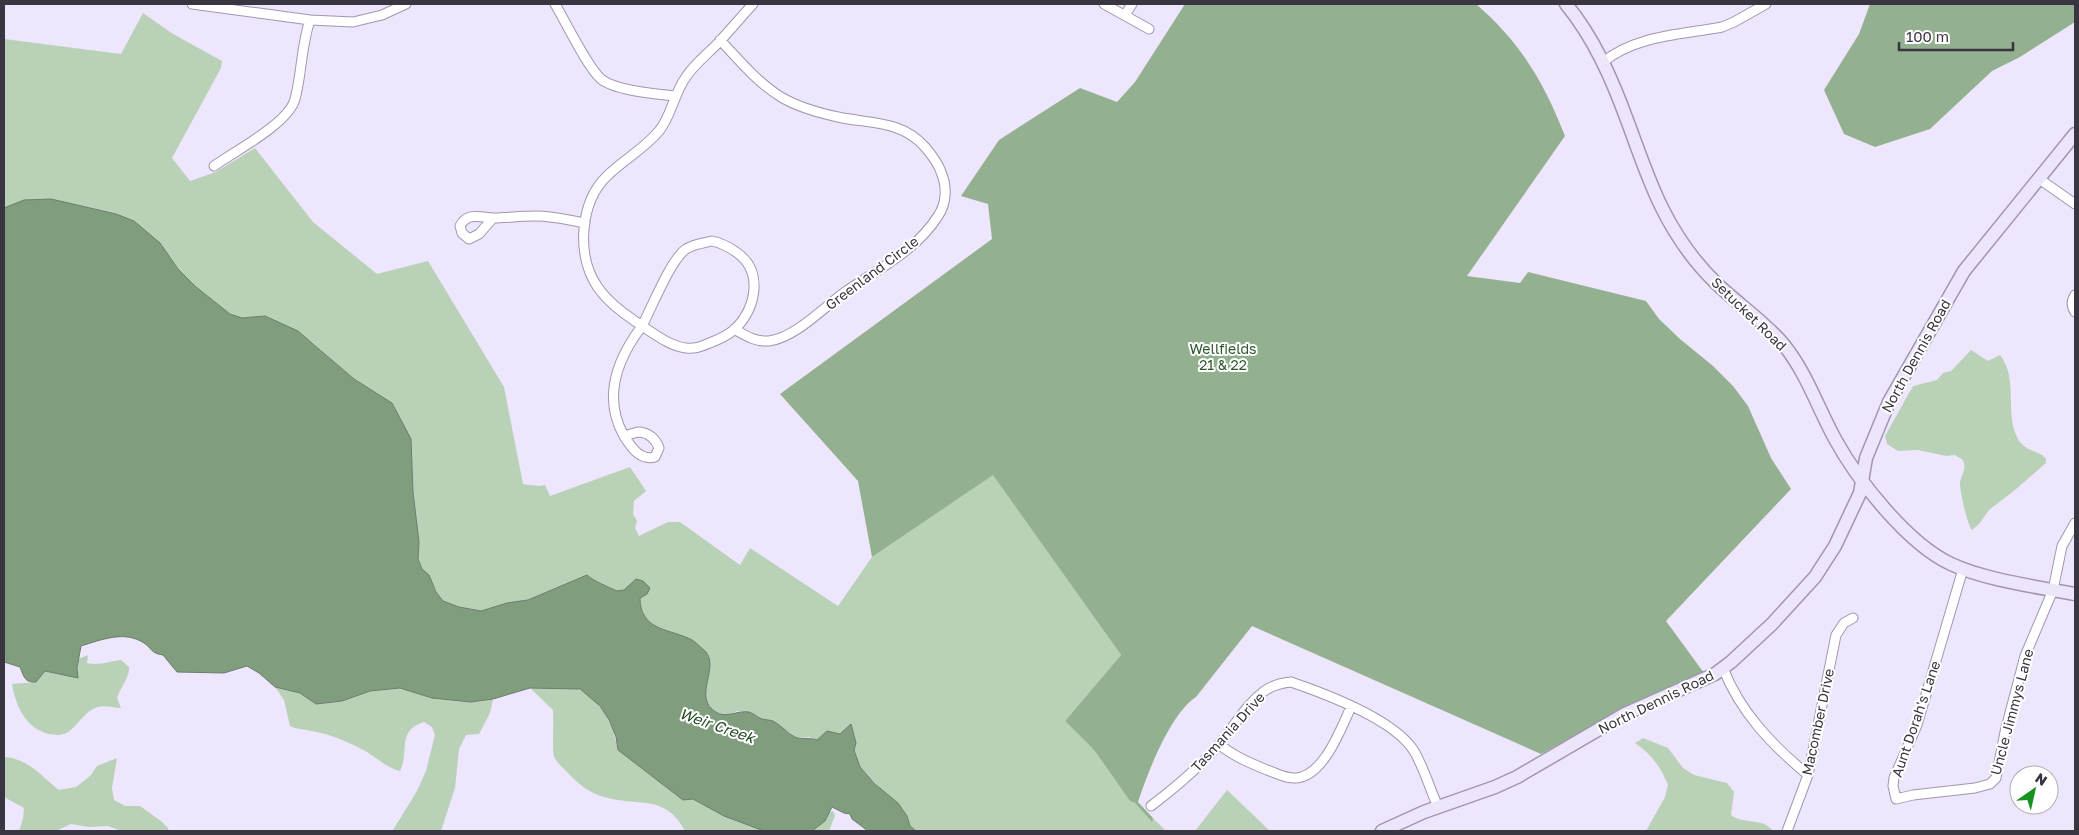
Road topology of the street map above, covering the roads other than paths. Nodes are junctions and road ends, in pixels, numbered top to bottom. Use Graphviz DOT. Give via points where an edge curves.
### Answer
graph roads {
  1 [pos="192,4"];
  2 [pos="406,4"];
  3 [pos="555,4"];
  4 [pos="753,4"];
  5 [pos="1104,4"];
  6 [pos="1132,4"];
  7 [pos="1566,4"];
  8 [pos="1766,4"];
  9 [pos="1125,15"];
  10 [pos="310,20"];
  11 [pos="1149,29"];
  12 [pos="720,40"];
  13 [pos="1603,62"];
  14 [pos="676,96"];
  15 [pos="2075,134"];
  16 [pos="214,166"];
  17 [pos="2038,178"];
  18 [pos="2075,204"];
  19 [pos="493,218"];
  20 [pos="585,223"];
  21 [pos="2075,295"];
  22 [pos="2075,312"];
  23 [pos="642,326"];
  24 [pos="734,329"];
  25 [pos="624,436"];
  26 [pos="1863,481"];
  27 [pos="2075,523"];
  28 [pos="1963,569"];
  29 [pos="2052,590"];
  30 [pos="2075,594"];
  31 [pos="1852,618"];
  32 [pos="1723,668"];
  33 [pos="1351,707"];
  34 [pos="1219,744"];
  35 [pos="1808,775"];
  36 [pos="1968,789"];
  37 [pos="1151,806"];
  38 [pos="1438,807"];
  39 [pos="1382,831"];
  40 [pos="1787,831"];
  1 -- 10 [label="street"];
  2 -- 10 [label="street" via="366,20"];
  3 -- 14 [label="street" via="600,78 617,86"];
  4 -- 12 [label="street"];
  5 -- 9 [label="street"];
  6 -- 9 [label="street"];
  7 -- 13 [label="main road, Setucket Road"];
  8 -- 13 [label="street" via="1722,26 1646,39 1622,48"];
  9 -- 11 [label="street"];
  10 -- 16 [label="street" via="291,108 281,121"];
  12 -- 14 [label="street" via="686,76"];
  12 -- 24 [label="street, Greenland Circle" via="754,76 780,97 809,110 903,129 928,151 941,172 944,184 943,207 927,230 899,256 807,322 784,337 769,341 754,340"];
  13 -- 26 [label="main road, Setucket Road" via="1661,206 1675,231 1710,276 1793,356 1836,441"];
  14 -- 20 [label="street" via="659,131 606,176 592,200"];
  15 -- 17 [label="main road, North Dennis Road"];
  17 -- 18 [label="street"];
  17 -- 26 [label="main road, North Dennis Road" via="1964,272 1900,380 1878,425 1866,458"];
  19 -- 20 [label="street" via="536,216"];
  20 -- 23 [label="street" via="584,254 596,285 620,310"];
  21 -- 22 [label="street" via="2072,306"];
  23 -- 24 [label="street" via="677,346 697,349"];
  23 -- 24 [label="street" via="679,255 694,245 712,241 747,262 754,279 755,291 747,312"];
  23 -- 25 [label="street" via="625,352 615,376 613,406"];
  26 -- 28 [label="main road, Setucket Road" via="1909,535 1943,560"];
  26 -- 32 [label="main road, North Dennis Road" via="1853,511 1823,567 1767,629"];
  27 -- 29 [label="street" via="2062,546"];
  28 -- 29 [label="main road, Setucket Road"];
  28 -- 36 [label="street, Aunt Dorah's Lane" via="1920,716 1893,786 1896,799 1913,794"];
  29 -- 30 [label="main road, Setucket Road"];
  29 -- 36 [label="street, Uncle Jimmys Lane" via="2025,656 1996,778 1990,784"];
  31 -- 35 [label="street, Macomber Drive" via="1836,635"];
  32 -- 35 [label="street" via="1729,684 1762,732"];
  32 -- 38 [label="main road, North Dennis Road" via="1625,714 1517,777"];
  33 -- 34 [label="street, Tasmania Drive" via="1291,682 1281,683 1262,693"];
  33 -- 34 [label="street" via="1330,750 1315,769 1304,776 1282,776 1228,752"];
  33 -- 38 [label="street, Tasmania Drive" via="1388,726 1406,741 1423,769"];
  34 -- 37 [label="street, Tasmania Drive" via="1178,785"];
  35 -- 40 [label="street, Macomber Drive"];
  38 -- 39 [label="main road, North Dennis Road"];
}
